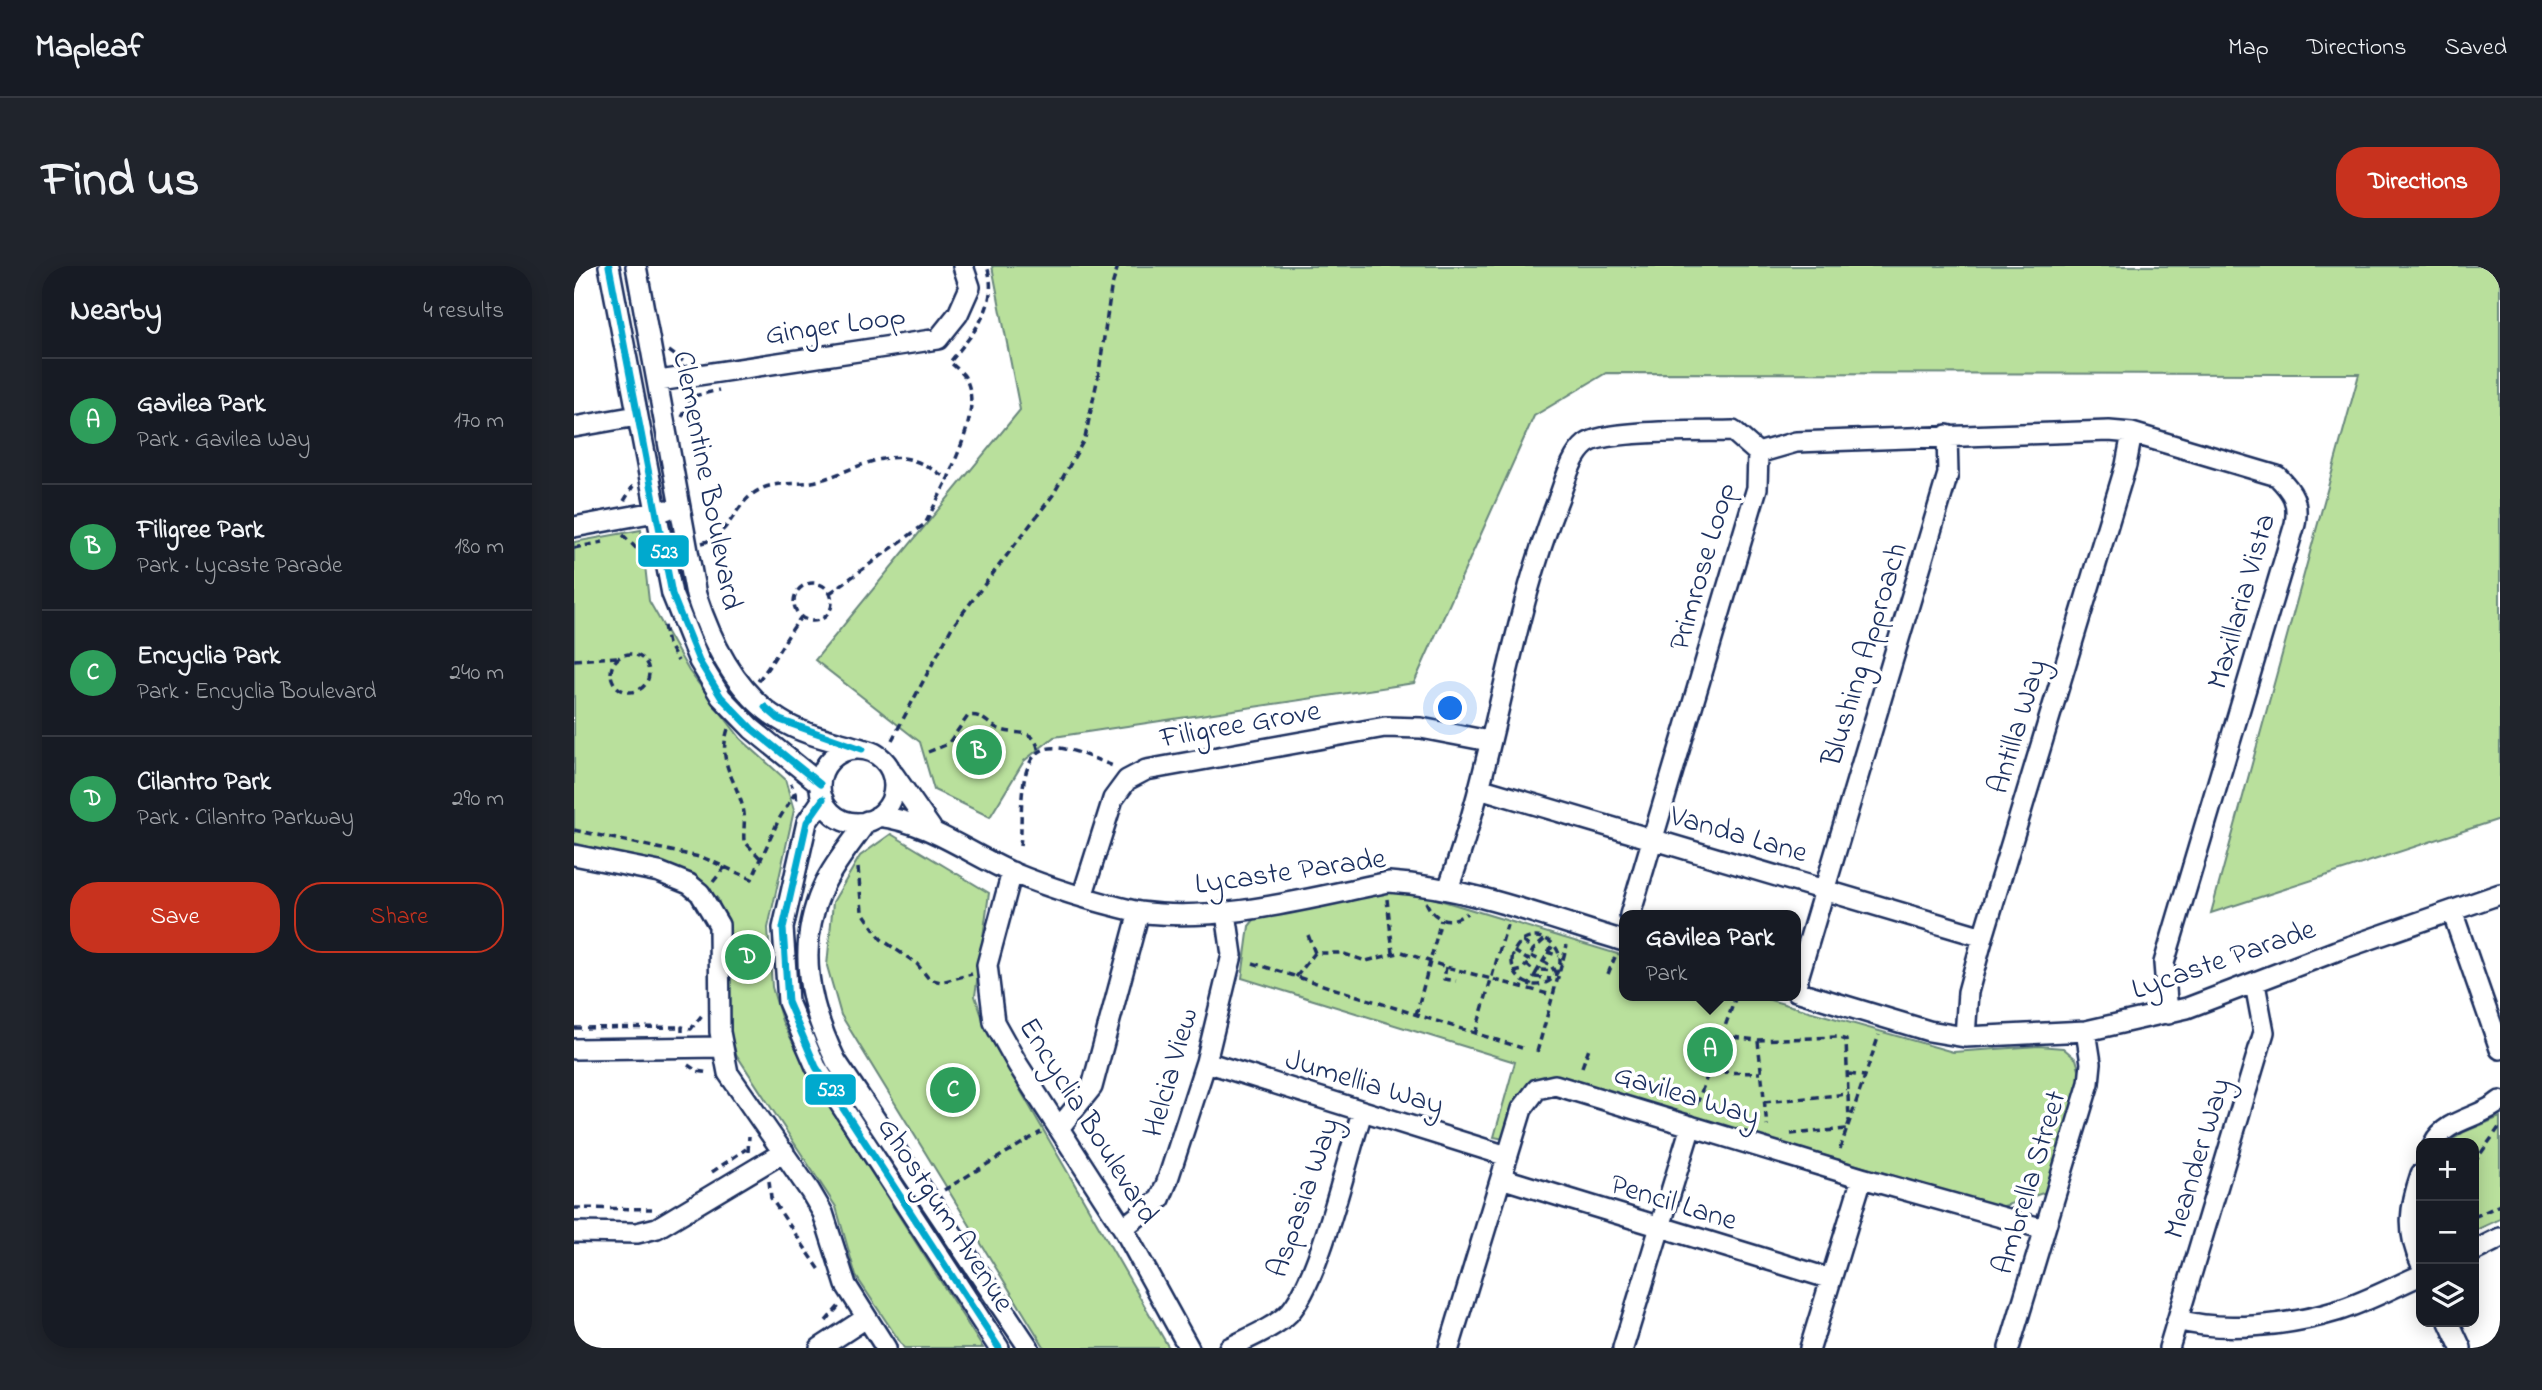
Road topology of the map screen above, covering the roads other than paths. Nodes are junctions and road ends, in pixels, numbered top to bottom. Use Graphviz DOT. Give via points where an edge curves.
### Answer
graph roads {
  1 [pos="609,266"];
  2 [pos="636,266"];
  3 [pos="963,266"];
  4 [pos="659,381"];
  5 [pos="637,416"];
  6 [pos="574,427"];
  7 [pos="2132,433"];
  8 [pos="1947,435"];
  9 [pos="1758,453"];
  10 [pos="681,507"];
  11 [pos="654,512"];
  12 [pos="574,527"];
  13 [pos="1489,741"];
  14 [pos="862,749"];
  15 [pos="891,771"];
  16 [pos="1479,788"];
  17 [pos="821,792"];
  18 [pos="873,819"];
  19 [pos="932,829"];
  20 [pos="1653,838"];
  21 [pos="574,856"];
  22 [pos="1012,872"];
  23 [pos="1448,888"];
  24 [pos="1823,889"];
  25 [pos="2500,894"];
  26 [pos="1082,897"];
  27 [pos="1631,910"];
  28 [pos="2452,911"];
  29 [pos="1139,912"];
  30 [pos="1226,913"];
  31 [pos="1983,937"];
  32 [pos="1619,941"];
  33 [pos="1801,967"];
  34 [pos="2255,984"];
  35 [pos="1801,993"];
  36 [pos="2168,1014"];
  37 [pos="2086,1031"];
  38 [pos="1965,1037"];
  39 [pos="723,1046"];
  40 [pos="574,1049"];
  41 [pos="2500,1049"];
  42 [pos="1206,1062"];
  43 [pos="2500,1101"];
  44 [pos="1362,1112"];
  45 [pos="1691,1126"];
  46 [pos="1059,1128"];
  47 [pos="2439,1138"];
  48 [pos="784,1152"];
  49 [pos="1507,1156"];
  50 [pos="1501,1178"];
  51 [pos="1862,1178"];
  52 [pos="2416,1197"];
  53 [pos="1123,1228"];
  54 [pos="1661,1228"];
  55 [pos="2045,1229"];
  56 [pos="574,1233"];
  57 [pos="2500,1238"];
  58 [pos="2416,1246"];
  59 [pos="2479,1248"];
  60 [pos="2416,1277"];
  61 [pos="1831,1279"];
  62 [pos="866,1318"];
  63 [pos="2178,1320"];
  64 [pos="2451,1327"];
  65 [pos="828,1343"];
  66 [pos="886,1348"];
  67 [pos="999,1348"];
  68 [pos="1029,1348"];
  69 [pos="1189,1348"];
  70 [pos="1229,1348"];
  71 [pos="1448,1348"];
  72 [pos="1623,1348"];
  73 [pos="1810,1348"];
  74 [pos="2009,1348"];
  75 [pos="2169,1348"];
  76 [pos="2461,1348"];
  1 -- 5 [label="street, Clementine Boulevard"];
  2 -- 4 [label="street, Clementine Boulevard"];
  3 -- 4 [label="street, Ginger Loop" via="970,287 958,314 938,339"];
  4 -- 10 [label="street, Clementine Boulevard"];
  5 -- 6 [label="street"];
  5 -- 11 [label="street, Clementine Boulevard"];
  7 -- 8 [label="street, Maxillaria Vista" via="2084,430"];
  7 -- 31 [label="street, Antilla Way"];
  7 -- 36 [label="street, Maxillaria Vista" via="2277,476 2291,490 2298,507 2164,963"];
  8 -- 9 [label="street, Maxillaria Vista" via="1796,442"];
  8 -- 24 [label="street, Blushing Approach" via="1948,474"];
  9 -- 13 [label="street, Primrose Loop" via="1733,430 1607,436 1585,445 1574,460 1544,535"];
  9 -- 20 [label="street, Primrose Loop" via="1757,488"];
  10 -- 11 [label="street"];
  10 -- 14 [label="street, Clementine Boulevard" via="696,595 723,658 748,691 780,720"];
  11 -- 12 [label="street"];
  11 -- 17 [label="street, Clementine Boulevard" via="672,594 699,661 722,697"];
  13 -- 16 [label="street, Primrose Loop"];
  13 -- 26 [label="street, Filigree Grove" via="1421,728 1385,727 1146,770 1127,780 1113,799"];
  14 -- 15 [label="street" via="875,753"];
  14 -- 17 [label="street" via="831,760"];
  15 -- 18 [label="street" via="893,796"];
  15 -- 19 [label="street, Lycaste Parade"];
  16 -- 20 [label="street, Vanda Lane"];
  16 -- 23 [label="street, Primrose Loop"];
  17 -- 18 [label="street" via="830,811 841,819"];
  17 -- 67 [label="street, Ghostgum Avenue" via="807,822 785,917 783,972 788,1002 816,1067"];
  18 -- 19 [label="street, Lycaste Parade" via="903,819"];
  18 -- 68 [label="street, Ghostgum Avenue" via="822,888 807,936 808,982 819,1026 836,1061"];
  19 -- 22 [label="street, Lycaste Parade"];
  20 -- 24 [label="street, Vanda Lane"];
  20 -- 27 [label="street, Primrose Loop"];
  21 -- 39 [label="street" via="659,872 700,893 719,925"];
  22 -- 26 [label="street, Lycaste Parade"];
  22 -- 46 [label="street, Encyclia Boulevard" via="989,950 987,985 994,1022"];
  23 -- 30 [label="street, Lycaste Parade" via="1389,882"];
  23 -- 32 [label="street, Lycaste Parade"];
  24 -- 31 [label="street, Vanda Lane"];
  24 -- 33 [label="street, Blushing Approach"];
  25 -- 28 [label="street, Lycaste Parade"];
  26 -- 29 [label="street, Lycaste Parade"];
  28 -- 34 [label="street, Lycaste Parade"];
  28 -- 41 [label="street"];
  29 -- 30 [label="street, Lycaste Parade"];
  29 -- 46 [label="street" via="1092,1087"];
  30 -- 42 [label="street, Helcia View" via="1232,955"];
  31 -- 38 [label="street, Antilla Way" via="1968,992"];
  34 -- 36 [label="street, Lycaste Parade"];
  34 -- 63 [label="street, Meander Way" via="2264,1032"];
  35 -- 38 [label="street, Lycaste Parade" via="1928,1031"];
  36 -- 37 [label="street, Lycaste Parade"];
  37 -- 38 [label="street, Lycaste Parade"];
  37 -- 55 [label="street, Ambrella Street" via="2089,1083"];
  39 -- 40 [label="street"];
  39 -- 48 [label="street" via="729,1073"];
  42 -- 44 [label="street, Jumellia Way"];
  42 -- 53 [label="street, Helcia View" via="1160,1199"];
  43 -- 47 [label="street" via="2448,1128"];
  44 -- 49 [label="street, Jumellia Way"];
  44 -- 70 [label="street, Aspasia Way" via="1303,1293 1289,1313"];
  45 -- 49 [label="street, Gavilea Way" via="1555,1085 1537,1089 1522,1109"];
  45 -- 51 [label="street, Gavilea Way"];
  45 -- 54 [label="street"];
  46 -- 53 [label="street, Encyclia Boulevard"];
  48 -- 56 [label="street" via="657,1228 637,1233"];
  48 -- 62 [label="street" via="823,1213 846,1285"];
  49 -- 50 [label="street, Gavilea Way"];
  50 -- 54 [label="street, Pencil Lane"];
  50 -- 71 [label="street, Gavilea Way"];
  51 -- 55 [label="street, Gavilea Way"];
  51 -- 61 [label="street"];
  52 -- 58 [label="street" via="2410,1225"];
  53 -- 69 [label="street, Encyclia Boulevard"];
  54 -- 61 [label="street, Pencil Lane"];
  54 -- 72 [label="street"];
  55 -- 74 [label="street, Ambrella Street"];
  57 -- 59 [label="street"];
  60 -- 63 [label="street" via="2322,1315 2231,1328"];
  61 -- 73 [label="street"];
  62 -- 65 [label="street"];
  62 -- 66 [label="street"];
  63 -- 75 [label="street, Meander Way"];
  64 -- 76 [label="street"];
}
